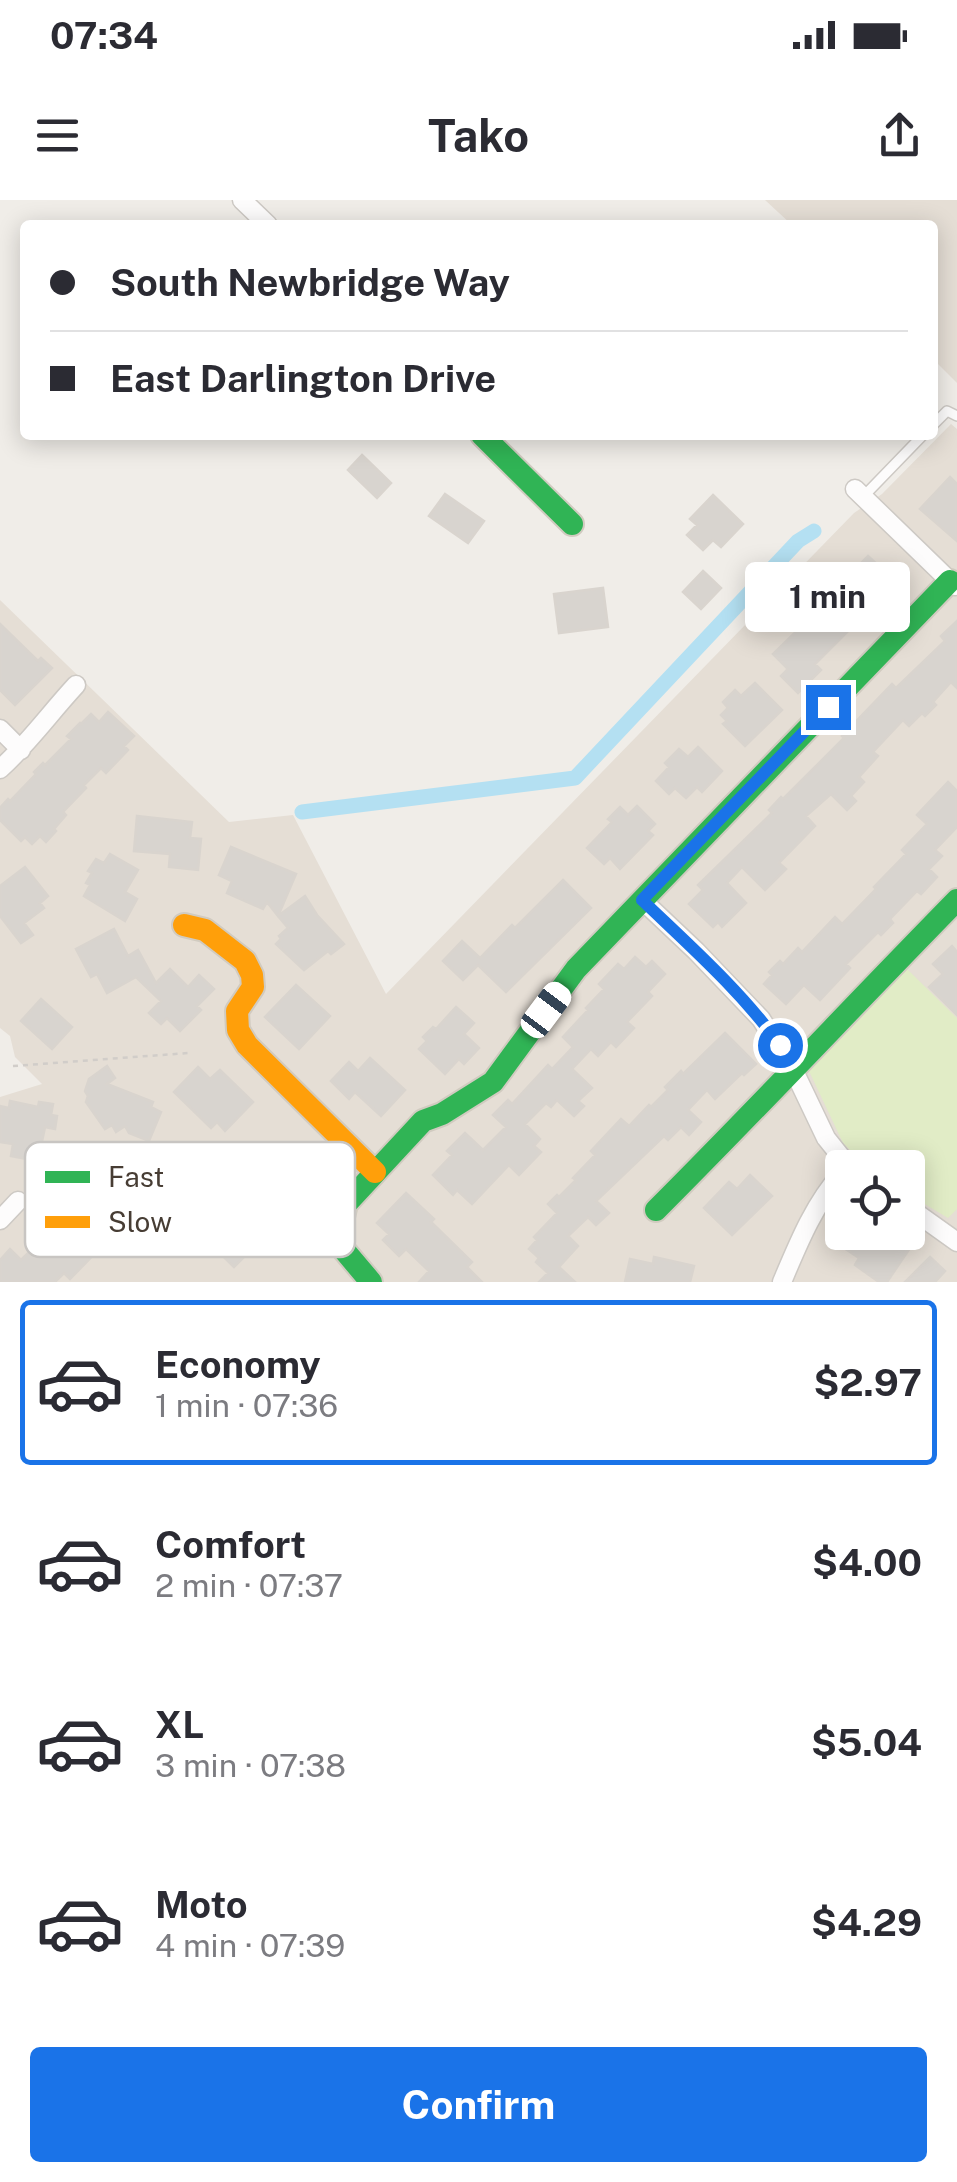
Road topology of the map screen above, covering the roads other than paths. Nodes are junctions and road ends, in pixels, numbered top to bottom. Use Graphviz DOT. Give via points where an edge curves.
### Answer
graph roads {
  1 [pos="242,200"];
  2 [pos="263,220"];
  3 [pos="487,440"];
  4 [pos="917,440"];
  5 [pos="859,493"];
  6 [pos="572,524"];
  7 [pos="954,584"];
  8 [pos="76,685"];
  9 [pos="0,730"];
  10 [pos="22,750"];
  11 [pos="0,769"];
  12 [pos="642,900"];
  13 [pos="957,900"];
  14 [pos="184,924"];
  15 [pos="794,1071"];
  16 [pos="344,1142"];
  17 [pos="834,1150"];
  18 [pos="355,1153"];
  19 [pos="374,1172"];
  20 [pos="355,1194"];
  21 [pos="825,1197"];
  22 [pos="18,1202"];
  23 [pos="656,1210"];
  24 [pos="925,1217"];
  25 [pos="0,1220"];
  26 [pos="955,1235"];
  27 [pos="350,1257"];
  28 [pos="370,1282"];
  29 [pos="782,1282"];
  1 -- 2 [label="street"];
  3 -- 6 [label="street"];
  4 -- 5 [label="lane"];
  5 -- 7 [label="street"];
  7 -- 12 [label="street"];
  8 -- 10 [label="street"];
  9 -- 10 [label="street"];
  10 -- 11 [label="street"];
  12 -- 15 [label="street" via="761,1019"];
  12 -- 19 [label="street" via="576,969 493,1082 424,1121"];
  13 -- 15 [label="street"];
  14 -- 16 [label="street" via="205,930 245,961 253,987 237,1011 238,1030"];
  15 -- 17 [label="street"];
  15 -- 23 [label="street"];
  18 -- 19 [label="street"];
  19 -- 20 [label="street"];
  21 -- 29 [label="street"];
  22 -- 25 [label="street"];
  24 -- 26 [label="street"];
  27 -- 28 [label="street"];
}
